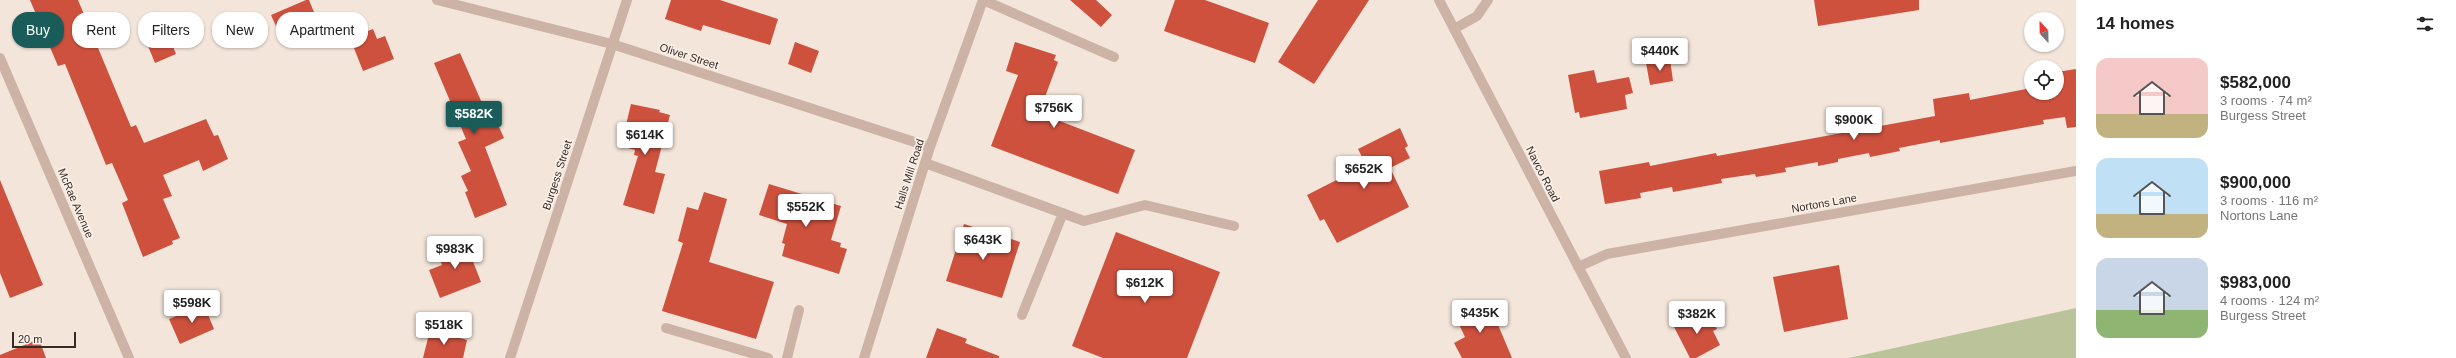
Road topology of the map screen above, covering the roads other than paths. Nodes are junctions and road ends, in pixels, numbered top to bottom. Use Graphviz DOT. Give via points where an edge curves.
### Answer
graph roads {
  1 [pos="437,0"];
  2 [pos="627,0"];
  3 [pos="983,0"];
  4 [pos="1439,0"];
  5 [pos="1488,0"];
  6 [pos="1454,29"];
  7 [pos="612,44"];
  8 [pos="1114,57"];
  9 [pos="0,58"];
  10 [pos="930,147"];
  11 [pos="925,163"];
  12 [pos="2076,171"];
  13 [pos="1063,213"];
  14 [pos="1234,226"];
  15 [pos="1578,268"];
  16 [pos="799,310"];
  17 [pos="1022,315"];
  18 [pos="666,328"];
  19 [pos="129,358"];
  20 [pos="510,358"];
  21 [pos="768,358"];
  22 [pos="786,358"];
  23 [pos="864,358"];
  24 [pos="1626,358"];
  1 -- 7 [label="street, Oliver Street"];
  2 -- 7 [label="street, Burgess Street"];
  3 -- 8 [label="street"];
  3 -- 10 [label="street, Halls Mill Road"];
  4 -- 6 [label="street, Navco Road"];
  5 -- 6 [label="street" via="1477,16"];
  6 -- 15 [label="street, Navco Road"];
  7 -- 10 [label="street, Oliver Street"];
  7 -- 20 [label="street, Burgess Street"];
  9 -- 19 [label="street, McRae Avenue"];
  10 -- 11 [label="street, Halls Mill Road"];
  11 -- 13 [label="street"];
  11 -- 23 [label="street, Halls Mill Road"];
  12 -- 15 [label="street, Nortons Lane" via="1607,254"];
  13 -- 14 [label="street" via="1084,221 1145,205"];
  13 -- 17 [label="street"];
  15 -- 24 [label="street, Navco Road"];
  16 -- 22 [label="street"];
  18 -- 21 [label="street"];
}
